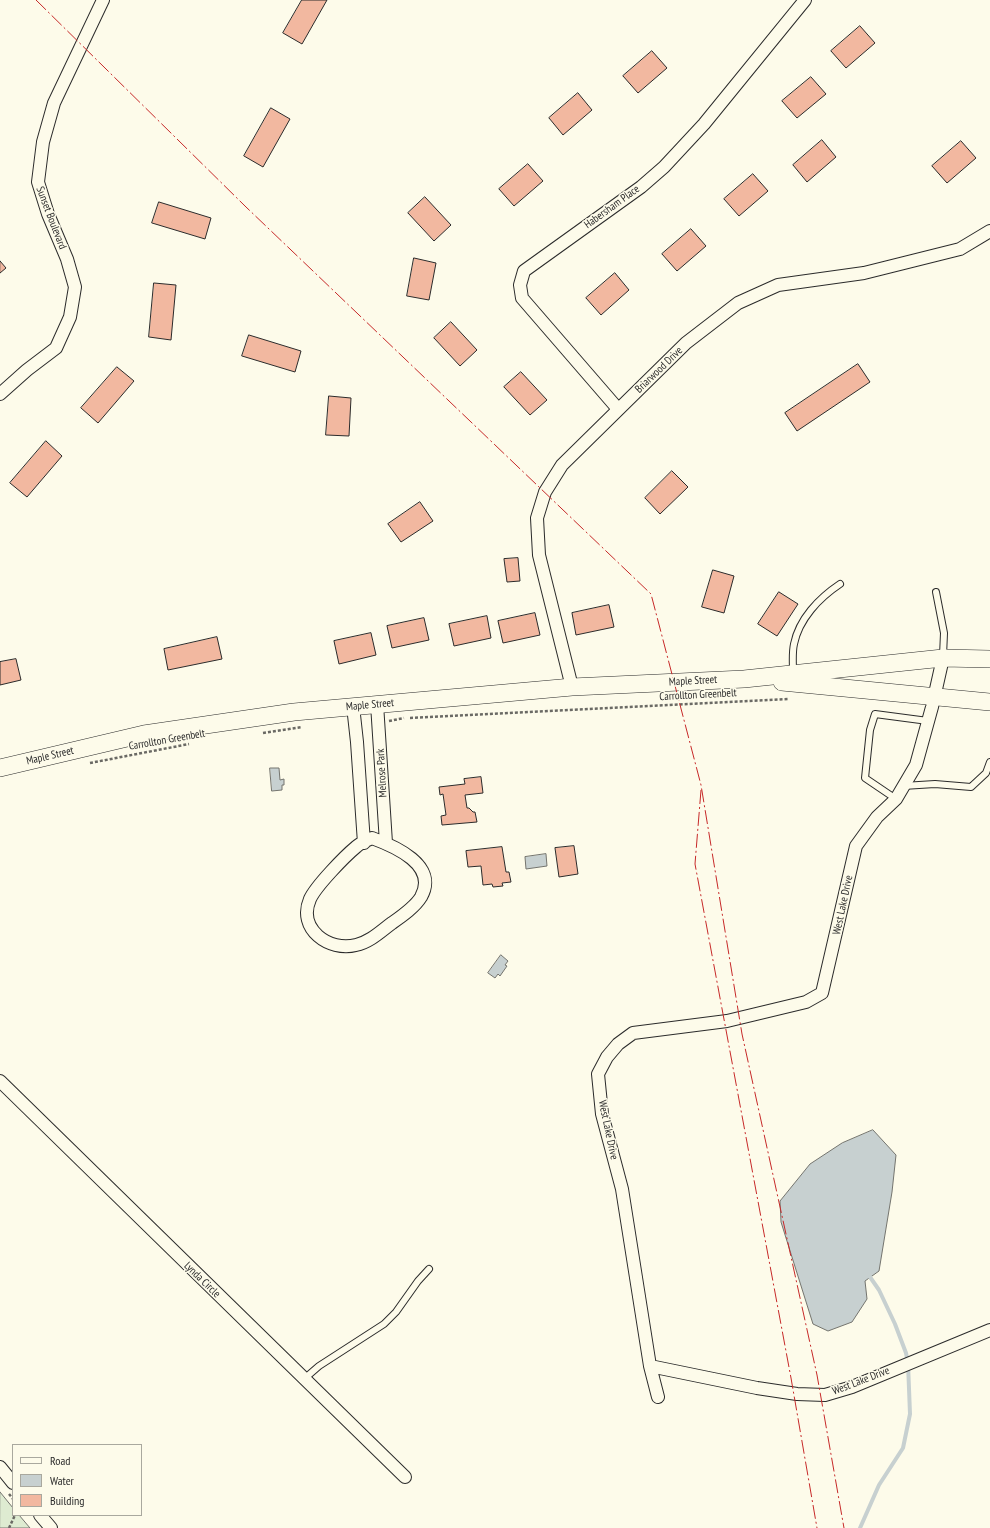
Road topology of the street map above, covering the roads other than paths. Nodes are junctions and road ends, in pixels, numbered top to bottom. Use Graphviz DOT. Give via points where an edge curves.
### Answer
graph roads {
  1 [pos="103,0"];
  2 [pos="805,0"];
  3 [pos="990,231"];
  4 [pos="0,394"];
  5 [pos="618,409"];
  6 [pos="840,584"];
  7 [pos="936,592"];
  8 [pos="943,658"];
  9 [pos="990,659"];
  10 [pos="793,674"];
  11 [pos="744,678"];
  12 [pos="572,687"];
  13 [pos="935,696"];
  14 [pos="990,702"];
  15 [pos="376,704"];
  16 [pos="353,706"];
  17 [pos="928,721"];
  18 [pos="990,762"];
  19 [pos="0,768"];
  20 [pos="903,786"];
  21 [pos="896,799"];
  22 [pos="364,843"];
  23 [pos="386,843"];
  24 [pos="0,1081"];
  25 [pos="429,1269"];
  26 [pos="990,1330"];
  27 [pos="650,1366"];
  28 [pos="304,1379"];
  29 [pos="658,1397"];
  30 [pos="0,1467"];
  31 [pos="405,1477"];
  32 [pos="12,1482"];
  33 [pos="41,1516"];
  34 [pos="51,1528"];
  1 -- 4 [label="street, Sunset Boulevard" via="54,102 43,142 38,182 75,287 70,317 56,348"];
  2 -- 5 [label="street, Habersham Place" via="704,124 664,166 641,187 524,271 520,284 522,298"];
  3 -- 5 [label="street, Briarwood Drive" via="960,249 864,273 778,285 738,303 686,343"];
  5 -- 12 [label="street, Briarwood Drive" via="562,465 545,492 537,518 539,556"];
  6 -- 10 [label="lane" via="824,594 798,628 794,645"];
  7 -- 8 [label="lane" via="944,633"];
  8 -- 9 [label="main road, Maple Street"];
  8 -- 10 [label="main road, Maple Street"];
  8 -- 13 [label="street, West Lake Drive"];
  10 -- 11 [label="main road, Maple Street"];
  11 -- 12 [label="main road, Maple Street"];
  11 -- 13 [label="main road, Maple Street"];
  12 -- 15 [label="main road, Maple Street"];
  13 -- 14 [label="main road, Maple Street"];
  13 -- 17 [label="street, West Lake Drive"];
  15 -- 16 [label="main road, Maple Street"];
  15 -- 23 [label="street, Melrose Park"];
  16 -- 19 [label="main road, Maple Street" via="144,734"];
  16 -- 22 [label="street, Melrose Park"];
  17 -- 20 [label="street, West Lake Drive" via="916,765"];
  17 -- 21 [label="lane" via="875,714 870,730 865,778"];
  18 -- 20 [label="lane" via="986,773 971,787 935,784"];
  20 -- 21 [label="street, West Lake Drive"];
  21 -- 27 [label="street, West Lake Drive" via="877,817 856,846 822,993 806,1002 728,1021 633,1033 618,1044 598,1074 602,1114 622,1189"];
  22 -- 23 [label="street" via="372,838"];
  22 -- 23 [label="street" via="356,846 320,884 309,901 307,918 311,929 323,940 335,946 345,947 366,942 414,906 421,897 424,889 423,872 412,859"];
  24 -- 28 [label="street, Lynda Circle"];
  25 -- 28 [label="lane" via="384,1324 319,1366"];
  26 -- 27 [label="street, West Lake Drive" via="852,1387 825,1395 757,1388"];
  27 -- 29 [label="street"];
  28 -- 31 [label="street, Lynda Circle"];
  30 -- 32 [label="street"];
  33 -- 34 [label="street"];
}
